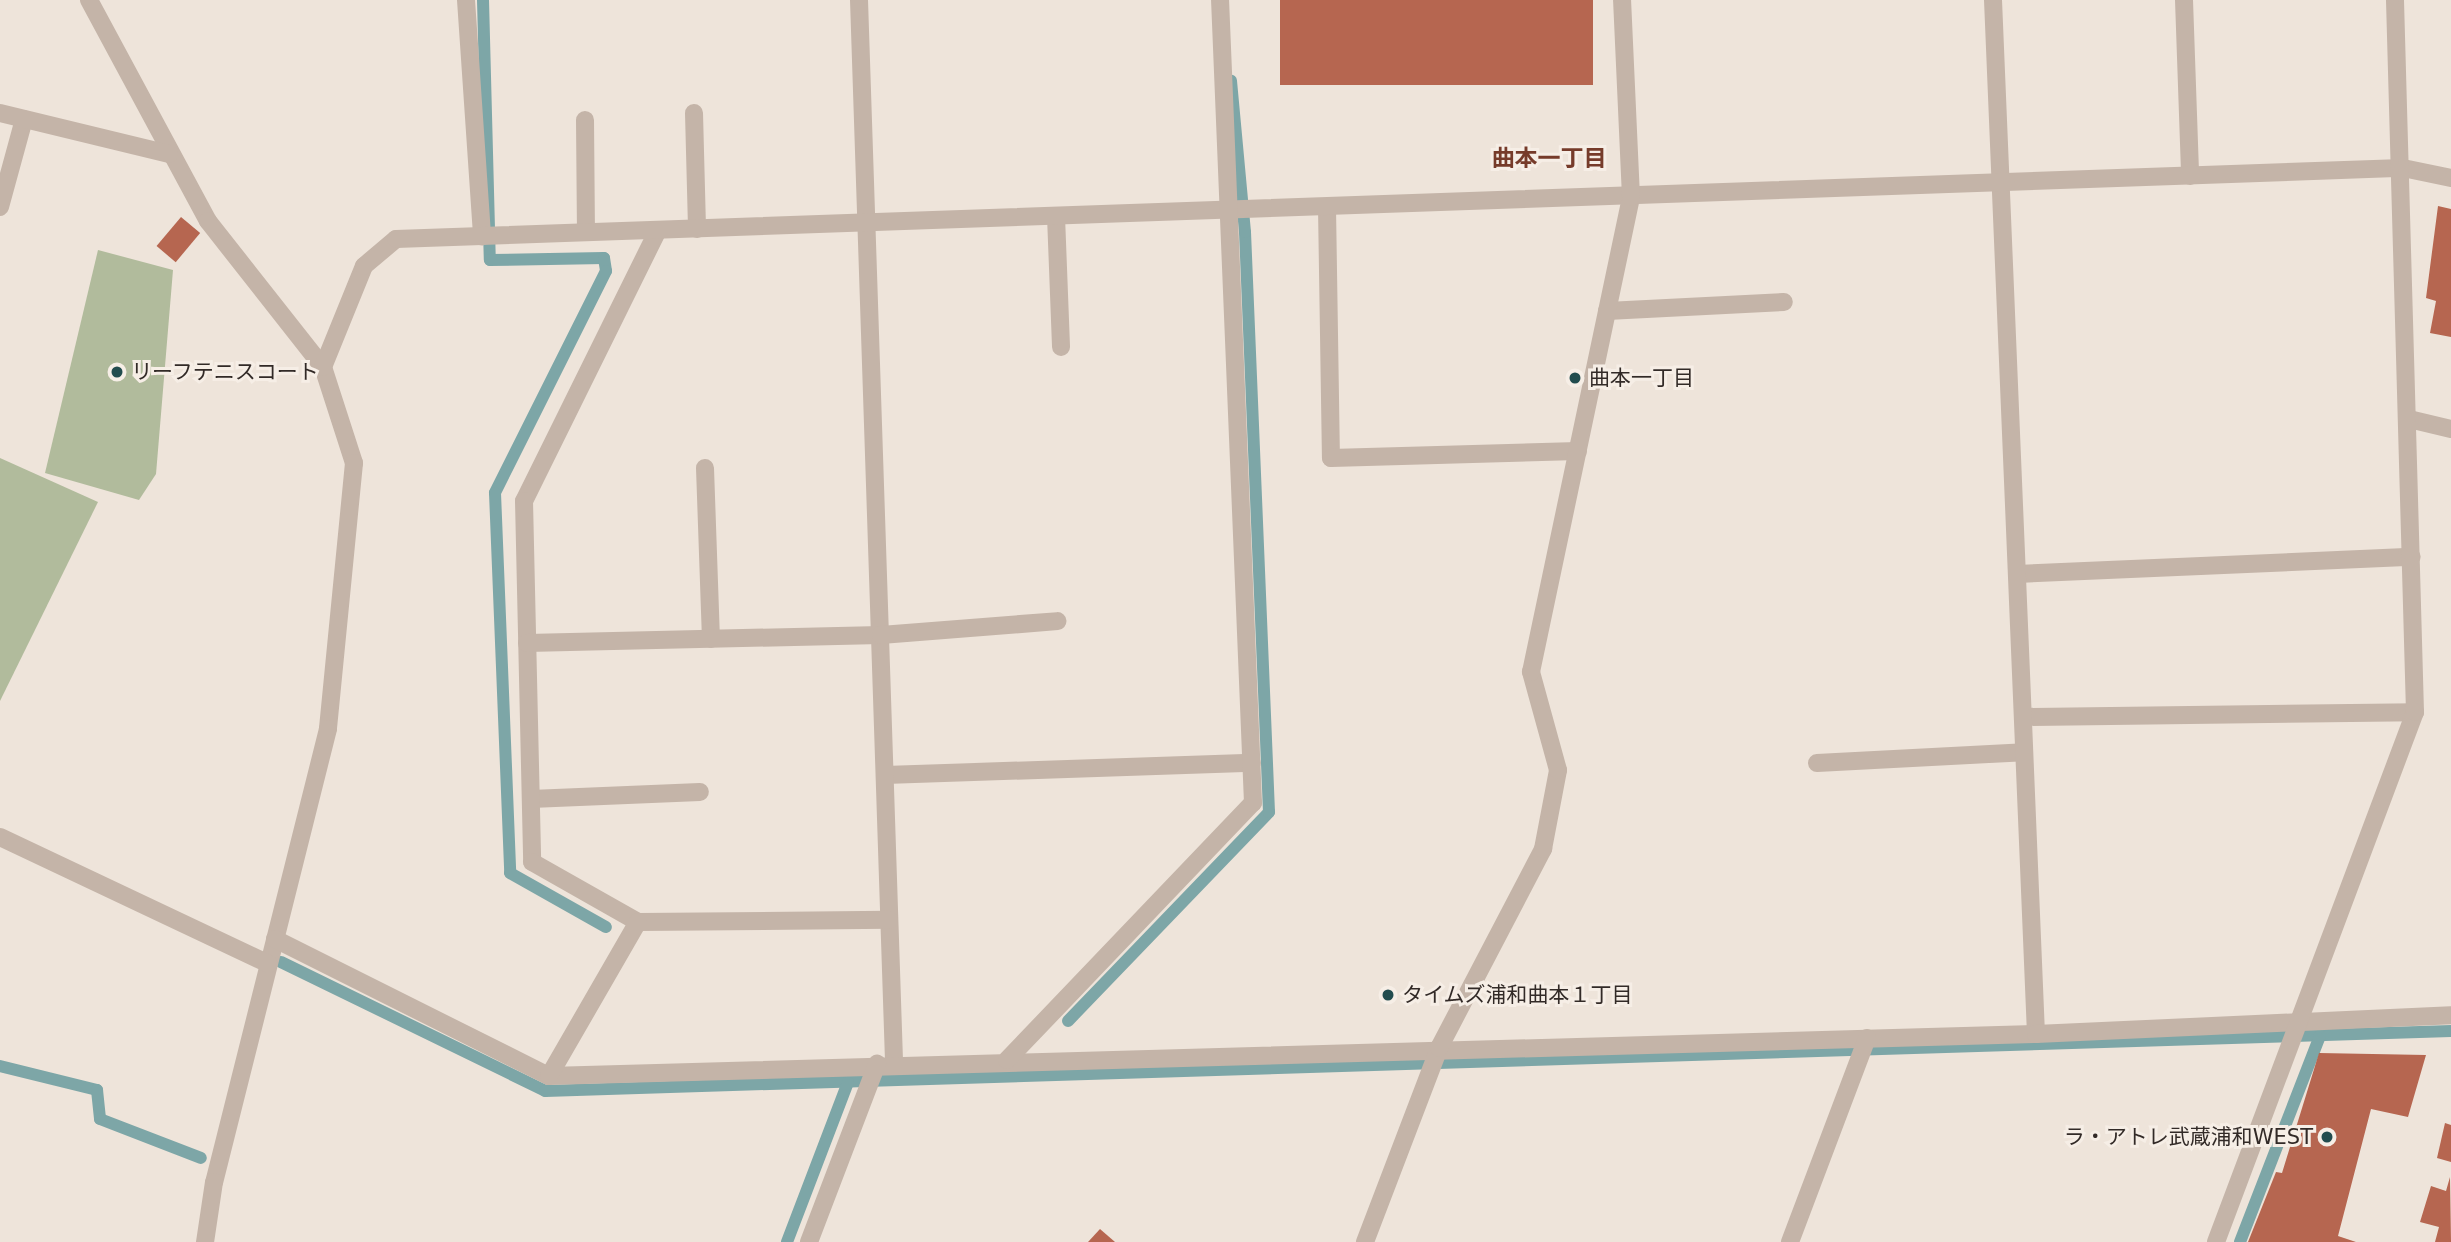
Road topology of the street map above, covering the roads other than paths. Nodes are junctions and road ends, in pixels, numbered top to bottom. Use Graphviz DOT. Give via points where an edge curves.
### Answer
graph roads {
  1 [pos="89,0"];
  2 [pos="466,0"];
  3 [pos="859,0"];
  4 [pos="1220,0"];
  5 [pos="1622,0"];
  6 [pos="1993,0"];
  7 [pos="2184,0"];
  8 [pos="2395,0"];
  9 [pos="0,113"];
  10 [pos="694,113"];
  11 [pos="24,119"];
  12 [pos="585,120"];
  13 [pos="169,154"];
  14 [pos="2403,169"];
  15 [pos="2190,176"];
  16 [pos="2451,178"];
  17 [pos="2001,183"];
  18 [pos="1631,197"];
  19 [pos="0,207"];
  20 [pos="1327,207"];
  21 [pos="1229,210"];
  22 [pos="1056,216"];
  23 [pos="867,223"];
  24 [pos="697,229"];
  25 [pos="658,230"];
  26 [pos="586,232"];
  27 [pos="482,236"];
  28 [pos="1784,302"];
  29 [pos="1607,312"];
  30 [pos="1060,347"];
  31 [pos="323,367"];
  32 [pos="2409,419"];
  33 [pos="2451,429"];
  34 [pos="1578,451"];
  35 [pos="705,468"];
  36 [pos="2412,557"];
  37 [pos="2017,574"];
  38 [pos="1057,621"];
  39 [pos="881,635"];
  40 [pos="711,639"];
  41 [pos="527,643"];
  42 [pos="2414,712"];
  43 [pos="2023,717"];
  44 [pos="2024,752"];
  45 [pos="1817,763"];
  46 [pos="1252,764"];
  47 [pos="885,775"];
  48 [pos="700,792"];
  49 [pos="531,799"];
  50 [pos="0,837"];
  51 [pos="889,919"];
  52 [pos="638,922"];
  53 [pos="275,939"];
  54 [pos="269,964"];
  55 [pos="2451,1015"];
  56 [pos="2300,1019"];
  57 [pos="2036,1034"];
  58 [pos="1867,1038"];
  59 [pos="1439,1048"];
  60 [pos="1007,1060"];
  61 [pos="886,1064"];
  62 [pos="549,1076"];
  63 [pos="205,1242"];
  64 [pos="809,1242"];
  65 [pos="1365,1242"];
  66 [pos="1790,1242"];
  67 [pos="2216,1242"];
  1 -- 13 [label="street"];
  2 -- 27 [label="street"];
  3 -- 23 [label="street"];
  4 -- 21 [label="street"];
  5 -- 18 [label="street"];
  6 -- 17 [label="street"];
  7 -- 15 [label="street"];
  8 -- 14 [label="street"];
  9 -- 11 [label="street"];
  10 -- 24 [label="street"];
  11 -- 13 [label="street"];
  11 -- 19 [label="street"];
  12 -- 26 [label="street"];
  13 -- 31 [label="street" via="208,220"];
  14 -- 15 [label="street"];
  14 -- 16 [label="street"];
  14 -- 32 [label="street"];
  15 -- 17 [label="street"];
  17 -- 18 [label="street"];
  17 -- 37 [label="street"];
  18 -- 20 [label="street"];
  18 -- 29 [label="street"];
  20 -- 21 [label="street"];
  20 -- 34 [label="street" via="1331,458"];
  21 -- 22 [label="street"];
  21 -- 46 [label="street"];
  22 -- 23 [label="street"];
  22 -- 30 [label="street"];
  23 -- 24 [label="street"];
  23 -- 39 [label="street"];
  24 -- 25 [label="street"];
  25 -- 26 [label="street"];
  25 -- 41 [label="street" via="524,500"];
  26 -- 27 [label="street"];
  27 -- 31 [label="street" via="396,239 364,266"];
  28 -- 29 [label="street"];
  29 -- 34 [label="street"];
  31 -- 53 [label="street" via="354,463 328,729"];
  32 -- 33 [label="street"];
  32 -- 36 [label="street"];
  34 -- 59 [label="street" via="1531,672 1558,770 1543,849"];
  35 -- 40 [label="street"];
  36 -- 37 [label="street"];
  36 -- 42 [label="street"];
  37 -- 43 [label="street"];
  38 -- 39 [label="street"];
  39 -- 40 [label="street"];
  39 -- 47 [label="street"];
  40 -- 41 [label="street"];
  41 -- 49 [label="street"];
  42 -- 43 [label="street"];
  42 -- 56 [label="street"];
  43 -- 44 [label="street"];
  44 -- 45 [label="street"];
  44 -- 57 [label="street"];
  46 -- 47 [label="street"];
  46 -- 60 [label="street" via="1253,803"];
  47 -- 51 [label="street"];
  48 -- 49 [label="street"];
  49 -- 52 [label="street" via="532,862"];
  50 -- 54 [label="street"];
  51 -- 52 [label="street"];
  51 -- 61 [label="street"];
  52 -- 62 [label="street"];
  53 -- 54 [label="street"];
  53 -- 62 [label="street"];
  54 -- 63 [label="street"];
  55 -- 56 [label="street"];
  56 -- 57 [label="street"];
  56 -- 67 [label="street"];
  57 -- 58 [label="street"];
  58 -- 59 [label="street"];
  58 -- 66 [label="street"];
  59 -- 60 [label="street"];
  59 -- 65 [label="street"];
  60 -- 61 [label="street"];
  61 -- 62 [label="street"];
  61 -- 64 [label="street"];
}
